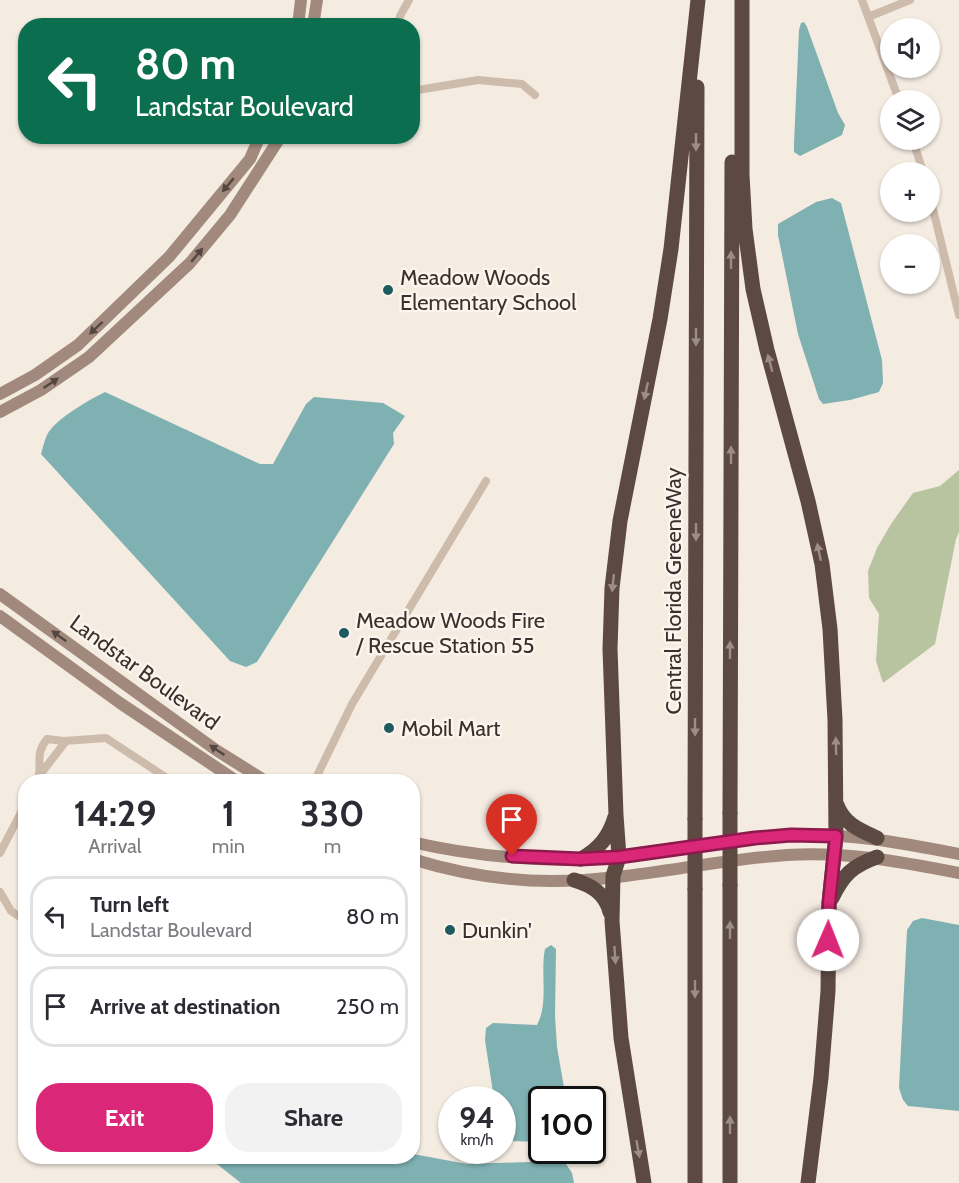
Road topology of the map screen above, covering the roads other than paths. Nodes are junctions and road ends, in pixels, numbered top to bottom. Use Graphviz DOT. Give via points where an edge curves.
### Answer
graph roads {
  1 [pos="301,0"];
  2 [pos="317,0"];
  3 [pos="409,0"];
  4 [pos="699,0"];
  5 [pos="735,0"];
  6 [pos="742,0"];
  7 [pos="862,0"];
  8 [pos="910,0"];
  9 [pos="868,17"];
  10 [pos="299,18"];
  11 [pos="314,18"];
  12 [pos="400,18"];
  13 [pos="420,90"];
  14 [pos="895,90"];
  15 [pos="535,95"];
  16 [pos="257,144"];
  17 [pos="276,144"];
  18 [pos="936,222"];
  19 [pos="959,315"];
  20 [pos="0,394"];
  21 [pos="0,412"];
  22 [pos="486,481"];
  23 [pos="0,594"];
  24 [pos="0,616"];
  25 [pos="66,741"];
  26 [pos="38,774"];
  27 [pos="42,774"];
  28 [pos="161,774"];
  29 [pos="226,774"];
  30 [pos="254,774"];
  31 [pos="318,774"];
  32 [pos="837,805"];
  33 [pos="616,815"];
  34 [pos="18,818"];
  35 [pos="836,836"];
  36 [pos="877,838"];
  37 [pos="420,844"];
  38 [pos="0,853"];
  39 [pos="959,854"];
  40 [pos="833,855"];
  41 [pos="619,857"];
  42 [pos="877,857"];
  43 [pos="580,859"];
  44 [pos="420,861"];
  45 [pos="959,873"];
  46 [pos="613,876"];
  47 [pos="574,880"];
  48 [pos="0,892"];
  49 [pos="829,903"];
  50 [pos="18,916"];
  51 [pos="612,921"];
  52 [pos="644,1183"];
  53 [pos="695,1183"];
  54 [pos="730,1183"];
  55 [pos="808,1183"];
  1 -- 10 [label="street"];
  2 -- 11 [label="street"];
  3 -- 12 [label="street"];
  4 -- 33 [label="highway, one-way" via="671,249 624,501 612,588 610,649"];
  4 -- 53 [label="highway, Central Florida GreeneWay, one-way, bridge"];
  54 -- 5 [label="highway, one-way, bridge"];
  32 -- 6 [label="highway, one-way" via="830,629 822,564 767,350 745,229"];
  7 -- 9 [label="street"];
  8 -- 9 [label="street"];
  9 -- 14 [label="street"];
  13 -- 15 [label="street" via="478,81 522,84"];
  16 -- 20 [label="street, one-way" via="250,159 161,265 78,345"];
  21 -- 17 [label="street, one-way" via="89,357 190,263 230,215"];
  18 -- 19 [label="street"];
  22 -- 31 [label="street" via="352,704"];
  30 -- 23 [label="street, Landstar Boulevard, one-way"];
  24 -- 29 [label="street, Landstar Boulevard"];
  25 -- 26 [label="street" via="47,739 40,748"];
  25 -- 27 [label="street"];
  25 -- 28 [label="street" via="106,738"];
  32 -- 35 [label="highway"];
  32 -- 36 [label="highway" via="847,822"];
  33 -- 41 [label="highway"];
  33 -- 43 [label="highway" via="603,843"];
  34 -- 38 [label="street"];
  35 -- 36 [label="street"];
  35 -- 40 [label="highway"];
  35 -- 41 [label="street" via="755,838"];
  36 -- 39 [label="street"];
  37 -- 43 [label="street" via="512,856"];
  40 -- 42 [label="street"];
  40 -- 46 [label="street" via="778,856"];
  40 -- 49 [label="highway"];
  41 -- 43 [label="street"];
  41 -- 46 [label="highway"];
  42 -- 45 [label="street"];
  42 -- 49 [label="highway" via="862,862 845,876"];
  44 -- 47 [label="street" via="493,876"];
  46 -- 47 [label="street"];
  46 -- 51 [label="highway"];
  47 -- 51 [label="highway" via="597,890 609,906"];
  48 -- 50 [label="street"];
  49 -- 55 [label="highway" via="828,991"];
  51 -- 52 [label="highway, one-way" via="621,1038"];
}
